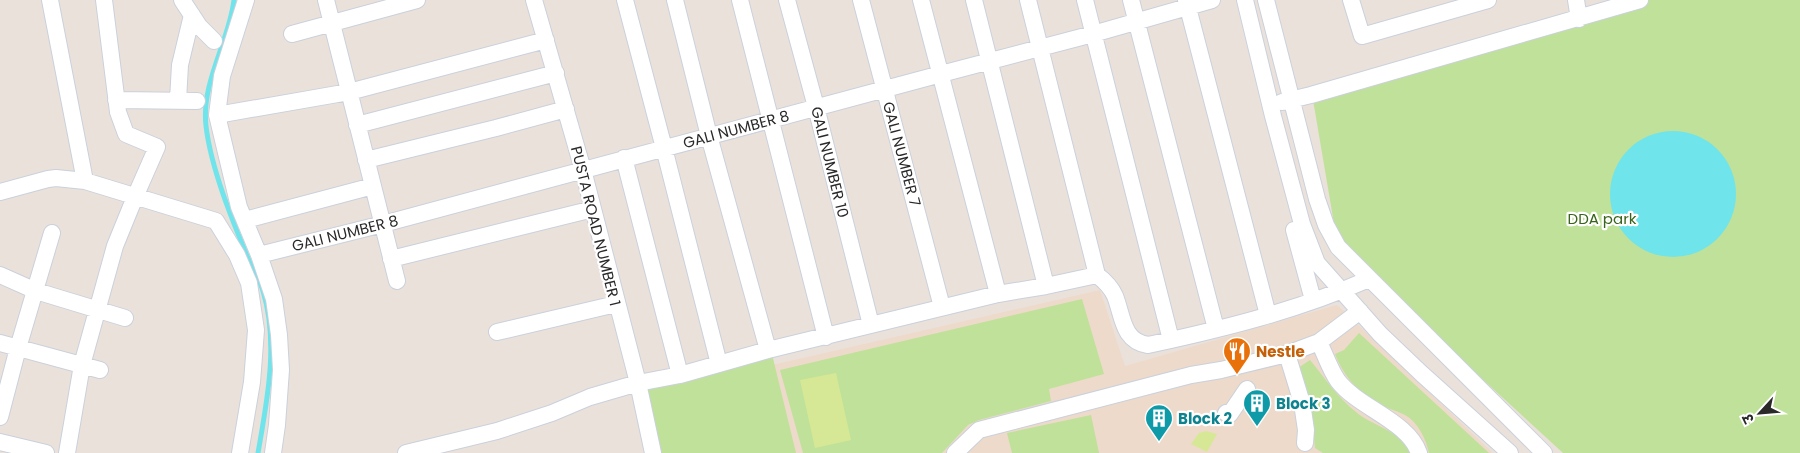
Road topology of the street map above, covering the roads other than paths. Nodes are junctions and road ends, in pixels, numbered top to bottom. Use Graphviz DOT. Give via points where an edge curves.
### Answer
graph roads {
  1 [pos="50,0"];
  2 [pos="104,0"];
  3 [pos="182,0"];
  4 [pos="246,0"];
  5 [pos="326,0"];
  6 [pos="417,0"];
  7 [pos="534,0"];
  8 [pos="625,0"];
  9 [pos="675,0"];
  10 [pos="740,0"];
  11 [pos="787,0"];
  12 [pos="861,0"];
  13 [pos="922,0"];
  14 [pos="974,0"];
  15 [pos="1028,0"];
  16 [pos="1085,0"];
  17 [pos="1131,0"];
  18 [pos="1212,0"];
  19 [pos="1234,0"];
  20 [pos="1245,0"];
  21 [pos="1266,0"];
  22 [pos="1351,0"];
  23 [pos="1488,0"];
  24 [pos="1576,0"];
  25 [pos="1640,0"];
  26 [pos="1187,4"];
  27 [pos="192,15"];
  28 [pos="1579,19"];
  29 [pos="1137,21"];
  30 [pos="332,23"];
  31 [pos="292,34"];
  32 [pos="1093,34"];
  33 [pos="546,40"];
  34 [pos="214,41"];
  35 [pos="1040,48"];
  36 [pos="990,61"];
  37 [pos="556,73"];
  38 [pos="941,74"];
  39 [pos="885,89"];
  40 [pos="349,92"];
  41 [pos="116,100"];
  42 [pos="178,100"];
  43 [pos="1291,100"];
  44 [pos="198,101"];
  45 [pos="1270,105"];
  46 [pos="816,107"];
  47 [pos="566,109"];
  48 [pos="216,115"];
  49 [pos="771,120"];
  50 [pos="358,125"];
  51 [pos="709,136"];
  52 [pos="664,148"];
  53 [pos="624,158"];
  54 [pos="366,160"];
  55 [pos="583,170"];
  56 [pos="85,181"];
  57 [pos="373,186"];
  58 [pos="0,192"];
  59 [pos="134,197"];
  60 [pos="593,209"];
  61 [pos="245,220"];
  62 [pos="382,224"];
  63 [pos="52,233"];
  64 [pos="260,255"];
  65 [pos="391,259"];
  66 [pos="0,275"];
  67 [pos="1097,275"];
  68 [pos="1369,279"];
  69 [pos="397,281"];
  70 [pos="1046,286"];
  71 [pos="36,291"];
  72 [pos="1341,291"];
  73 [pos="998,294"];
  74 [pos="1313,300"];
  75 [pos="616,304"];
  76 [pos="942,307"];
  77 [pos="98,309"];
  78 [pos="1360,312"];
  79 [pos="1268,315"];
  80 [pos="125,318"];
  81 [pos="871,325"];
  82 [pos="1216,329"];
  83 [pos="497,332"];
  84 [pos="826,336"];
  85 [pos="1171,340"];
  86 [pos="1319,342"];
  87 [pos="0,343"];
  88 [pos="18,348"];
  89 [pos="768,350"];
  90 [pos="1286,354"];
  91 [pos="719,364"];
  92 [pos="82,365"];
  93 [pos="100,370"];
  94 [pos="680,374"];
  95 [pos="638,383"];
  96 [pos="1246,389"];
  97 [pos="1226,412"];
  98 [pos="0,418"];
  99 [pos="0,442"];
  100 [pos="1305,442"];
  101 [pos="472,445"];
  102 [pos="46,453"];
  103 [pos="67,453"];
  104 [pos="240,453"];
  105 [pos="273,453"];
  106 [pos="406,453"];
  107 [pos="653,453"];
  108 [pos="955,453"];
  109 [pos="1419,453"];
  110 [pos="1510,453"];
  111 [pos="1544,453"];
  1 -- 56 [label="street"];
  2 -- 41 [label="street"];
  3 -- 27 [label="street"];
  4 -- 48 [label="street" via="222,76"];
  5 -- 30 [label="street"];
  6 -- 30 [label="street"];
  7 -- 33 [label="street, PUSTA ROAD NUMBER 1"];
  8 -- 52 [label="street"];
  9 -- 51 [label="street"];
  10 -- 49 [label="street"];
  11 -- 46 [label="street, GALI NUMBER 10"];
  12 -- 39 [label="street, GALI NUMBER 7"];
  13 -- 38 [label="street"];
  14 -- 36 [label="street"];
  15 -- 35 [label="street"];
  16 -- 32 [label="street"];
  17 -- 29 [label="street"];
  18 -- 26 [label="street, GALI NUMBER 8"];
  19 -- 74 [label="street"];
  20 -- 45 [label="street"];
  21 -- 43 [label="street"];
  22 -- 23 [label="street" via="1362,36"];
  24 -- 28 [label="street"];
  25 -- 28 [label="street"];
  26 -- 29 [label="street, GALI NUMBER 8"];
  26 -- 79 [label="street"];
  27 -- 34 [label="street"];
  27 -- 42 [label="street" via="180,66"];
  28 -- 43 [label="street"];
  29 -- 32 [label="street, GALI NUMBER 8"];
  29 -- 82 [label="street"];
  30 -- 31 [label="street"];
  30 -- 40 [label="street"];
  32 -- 35 [label="street, GALI NUMBER 8"];
  32 -- 85 [label="street"];
  33 -- 37 [label="street, PUSTA ROAD NUMBER 1"];
  33 -- 40 [label="street"];
  35 -- 36 [label="street, GALI NUMBER 8"];
  35 -- 67 [label="street"];
  36 -- 38 [label="street, GALI NUMBER 8"];
  36 -- 70 [label="street"];
  37 -- 47 [label="street, PUSTA ROAD NUMBER 1"];
  37 -- 50 [label="street"];
  38 -- 39 [label="street, GALI NUMBER 8"];
  38 -- 73 [label="street"];
  39 -- 46 [label="street, GALI NUMBER 8"];
  39 -- 76 [label="street, GALI NUMBER 7"];
  40 -- 48 [label="street"];
  40 -- 50 [label="street"];
  41 -- 42 [label="street"];
  41 -- 59 [label="street" via="126,134 157,147"];
  42 -- 44 [label="street"];
  43 -- 45 [label="street"];
  43 -- 68 [label="street" via="1326,225 1338,247"];
  45 -- 72 [label="street" via="1302,224 1317,263"];
  46 -- 49 [label="street, GALI NUMBER 8"];
  46 -- 81 [label="street, GALI NUMBER 10"];
  47 -- 54 [label="street"];
  47 -- 55 [label="street, PUSTA ROAD NUMBER 1"];
  48 -- 61 [label="street"];
  49 -- 51 [label="street, GALI NUMBER 8"];
  49 -- 84 [label="street"];
  50 -- 54 [label="street"];
  51 -- 52 [label="street, GALI NUMBER 8"];
  51 -- 89 [label="street"];
  52 -- 53 [label="street, GALI NUMBER 8"];
  52 -- 91 [label="street"];
  53 -- 55 [label="street, GALI NUMBER 8"];
  53 -- 94 [label="street"];
  54 -- 57 [label="street"];
  55 -- 60 [label="street, PUSTA ROAD NUMBER 1"];
  55 -- 62 [label="street, GALI NUMBER 8"];
  56 -- 58 [label="street" via="48,179"];
  56 -- 59 [label="street"];
  57 -- 61 [label="street"];
  57 -- 62 [label="street"];
  59 -- 77 [label="street" via="115,246"];
  59 -- 104 [label="street" via="216,221 237,255 249,283 256,330 252,382"];
  60 -- 65 [label="street"];
  60 -- 75 [label="street, PUSTA ROAD NUMBER 1"];
  61 -- 64 [label="street"];
  62 -- 64 [label="street, GALI NUMBER 8"];
  62 -- 65 [label="street"];
  63 -- 71 [label="street"];
  64 -- 105 [label="street" via="274,299 280,344 281,370"];
  65 -- 69 [label="street"];
  66 -- 71 [label="street"];
  67 -- 70 [label="street"];
  67 -- 85 [label="street" via="1114,295 1125,328 1138,343 1148,345"];
  68 -- 72 [label="street"];
  68 -- 111 [label="street"];
  70 -- 73 [label="street"];
  71 -- 77 [label="street"];
  71 -- 88 [label="street"];
  72 -- 74 [label="street"];
  72 -- 78 [label="street"];
  73 -- 76 [label="street"];
  74 -- 79 [label="street"];
  75 -- 83 [label="street"];
  75 -- 95 [label="street, PUSTA ROAD NUMBER 1"];
  76 -- 81 [label="street"];
  77 -- 80 [label="street"];
  77 -- 92 [label="street"];
  78 -- 86 [label="street"];
  78 -- 110 [label="street" via="1422,374"];
  79 -- 82 [label="street"];
  81 -- 84 [label="street"];
  82 -- 85 [label="street"];
  84 -- 89 [label="street"];
  86 -- 90 [label="street"];
  86 -- 109 [label="street" via="1338,381 1361,402 1405,432"];
  87 -- 88 [label="street"];
  88 -- 92 [label="street"];
  88 -- 98 [label="street"];
  89 -- 91 [label="street"];
  90 -- 100 [label="street" via="1302,403"];
  90 -- 108 [label="street" via="1191,374 980,430"];
  91 -- 94 [label="street"];
  92 -- 93 [label="street"];
  92 -- 103 [label="street"];
  94 -- 95 [label="street"];
  95 -- 101 [label="street" via="497,432"];
  95 -- 107 [label="street, PUSTA ROAD NUMBER 1"];
  96 -- 97 [label="street" via="1230,414"];
  99 -- 102 [label="street"];
  101 -- 106 [label="street"];
}
